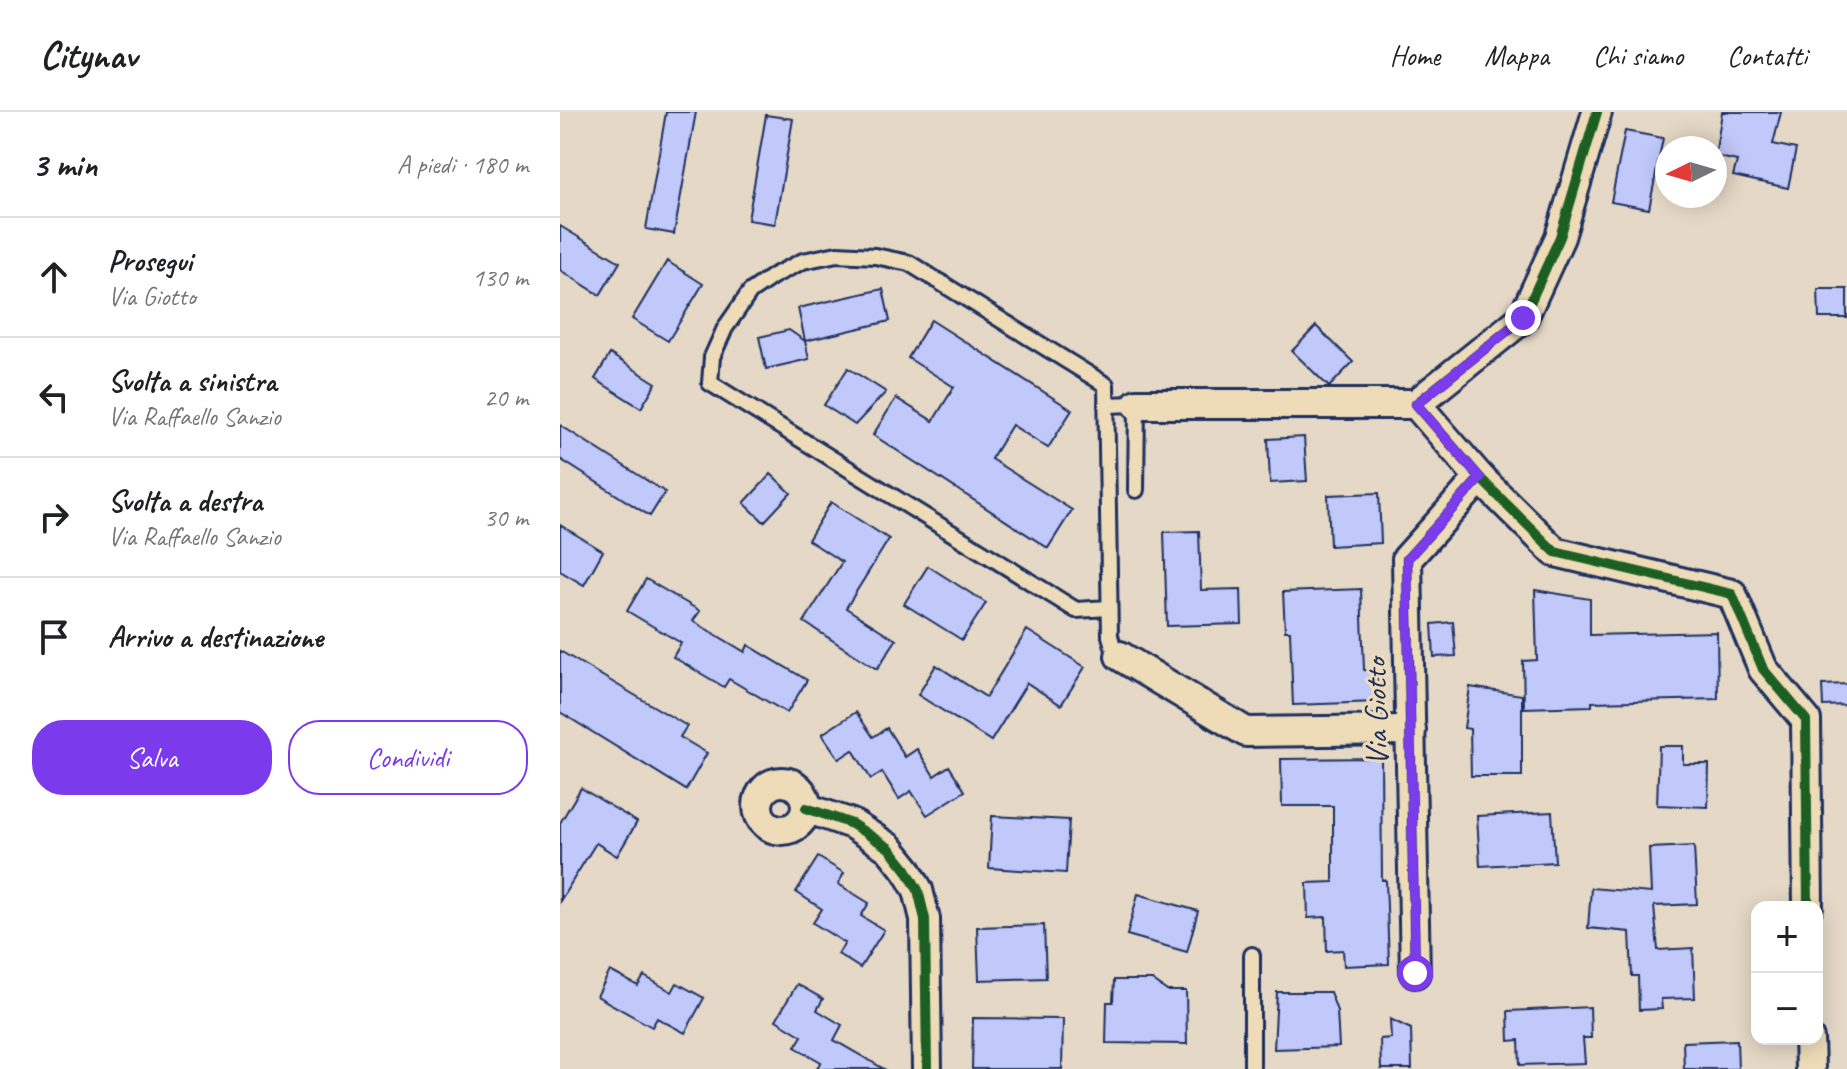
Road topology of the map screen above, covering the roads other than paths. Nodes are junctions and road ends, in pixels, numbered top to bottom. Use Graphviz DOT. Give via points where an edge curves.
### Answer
graph roads {
  1 [pos="1597,112"];
  2 [pos="1137,404"];
  3 [pos="1416,404"];
  4 [pos="1106,405"];
  5 [pos="1480,478"];
  6 [pos="1136,490"];
  7 [pos="1109,608"];
  8 [pos="1120,656"];
  9 [pos="1411,730"];
  10 [pos="806,808"];
  11 [pos="1808,901"];
  12 [pos="1252,955"];
  13 [pos="1415,973"];
  14 [pos="1809,1045"];
  15 [pos="927,1069"];
  16 [pos="1252,1069"];
  17 [pos="1810,1069"];
  1 -- 3 [label="street" via="1560,237 1523,318"];
  2 -- 3 [label="street"];
  2 -- 4 [label="lane"];
  2 -- 6 [label="lane"];
  3 -- 5 [label="street"];
  4 -- 7 [label="lane"];
  4 -- 7 [label="lane" via="1106,385 909,263 875,256 837,254 803,261 773,276 750,292 712,357 710,383 1076,610"];
  5 -- 9 [label="street, Via Giotto" via="1407,559"];
  5 -- 11 [label="street" via="1555,552 1732,594 1763,669 1806,720"];
  7 -- 8 [label="lane" via="1110,636"];
  8 -- 9 [label="street" via="1246,732"];
  9 -- 13 [label="street, Via Giotto"];
  10 -- 15 [label="street" via="852,824 889,848 918,890 925,919"];
  12 -- 16 [label="lane"];
  14 -- 17 [label="street"];
}
